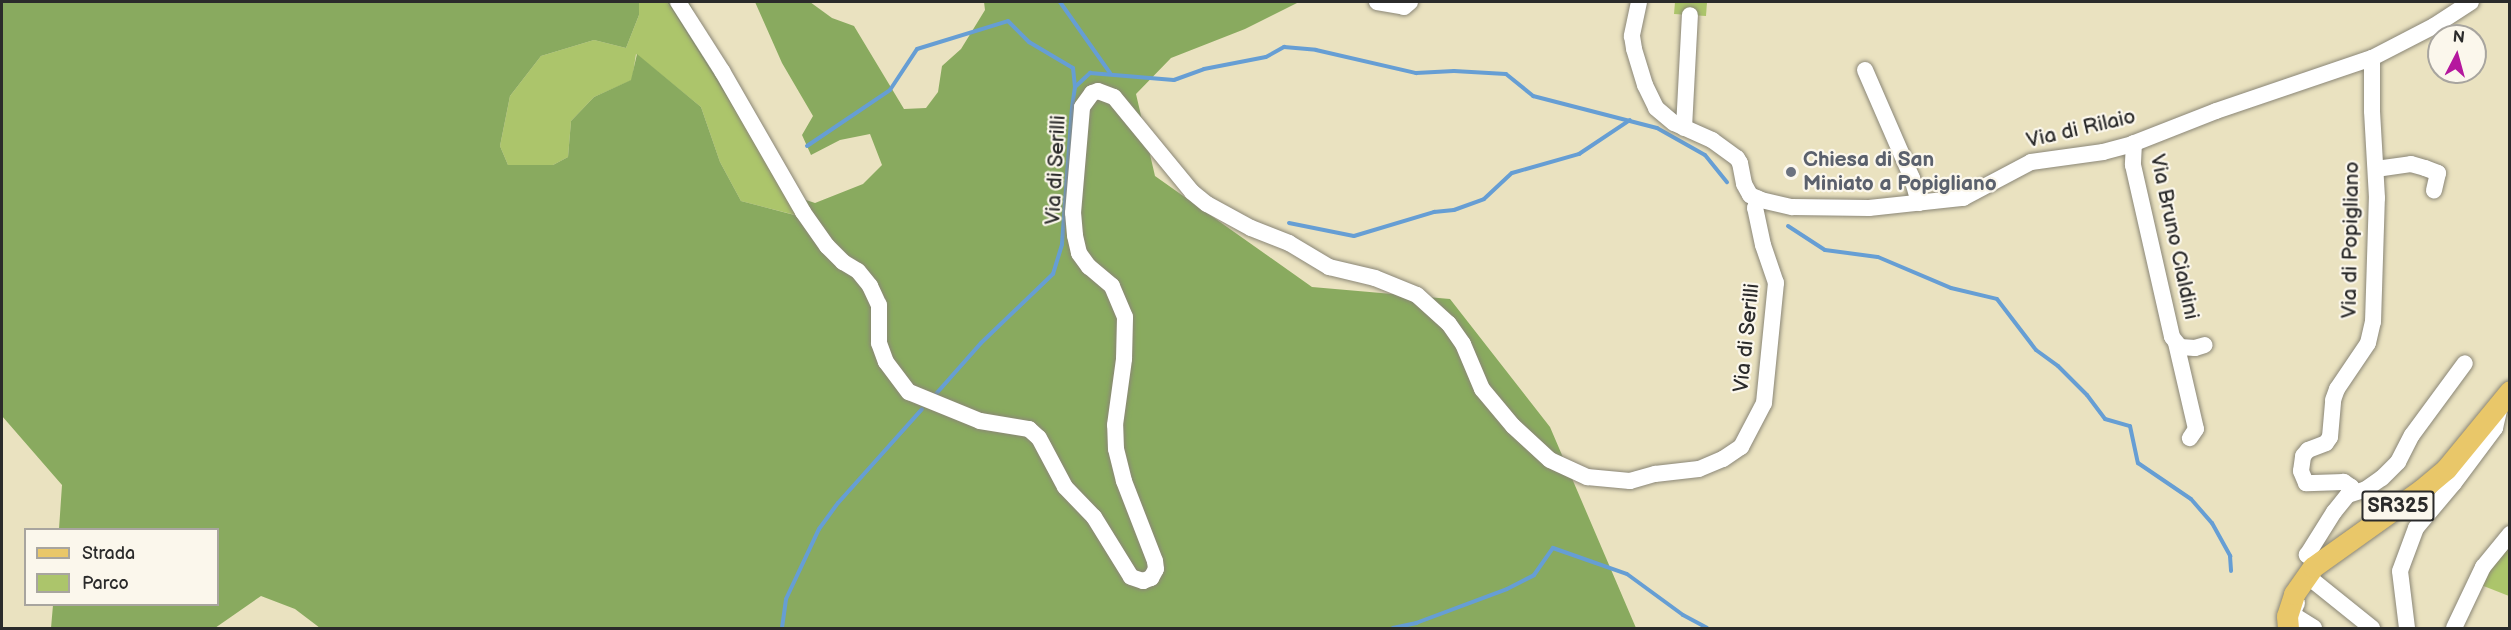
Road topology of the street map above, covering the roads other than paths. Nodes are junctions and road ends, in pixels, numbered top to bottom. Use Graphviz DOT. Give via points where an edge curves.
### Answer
graph roads {
  1 [pos="678,2"];
  2 [pos="1377,2"];
  3 [pos="1410,2"];
  4 [pos="1639,2"];
  5 [pos="2471,2"];
  6 [pos="1690,15"];
  7 [pos="2372,58"];
  8 [pos="1865,70"];
  9 [pos="1684,128"];
  10 [pos="2134,143"];
  11 [pos="2376,169"];
  12 [pos="2434,192"];
  13 [pos="1758,198"];
  14 [pos="1918,203"];
  15 [pos="2175,343"];
  16 [pos="2205,345"];
  17 [pos="2465,363"];
  18 [pos="2505,396"];
  19 [pos="2190,438"];
  20 [pos="2348,495"];
  21 [pos="2510,534"];
  22 [pos="2312,569"];
  23 [pos="2289,610"];
  24 [pos="2314,628"];
  25 [pos="2372,628"];
  26 [pos="2407,628"];
  27 [pos="2454,628"];
  1 -- 13 [label="street, Via di Serilli" via="803,212 826,246 858,271 870,286 879,305 879,343 886,362 909,392 980,421 1029,429 1040,438 1065,487 1094,517 1131,577 1143,581 1151,578 1155,561 1116,449 1125,316 1112,286 1079,253 1075,235 1073,213 1082,107 1092,93 1098,91 1114,97 1192,192 1207,204 1329,267 1375,278 1417,295 1449,324 1463,344 1482,390 1513,426 1550,460 1587,477 1630,481 1699,470 1741,447 1764,402 1776,283 1755,208"];
  2 -- 3 [label="street" via="1404,7"];
  4 -- 9 [label="street" via="1632,36 1642,76 1656,108"];
  5 -- 7 [label="street, Via di Rilaio"];
  6 -- 9 [label="street"];
  7 -- 10 [label="street, Via di Rilaio"];
  7 -- 11 [label="street, Via di Popigliano"];
  8 -- 14 [label="street" via="1912,178"];
  9 -- 13 [label="street" via="1712,140 1737,158 1744,184 1750,195"];
  10 -- 14 [label="street, Via di Rilaio" via="2103,152 2031,162 1963,198"];
  10 -- 15 [label="street, Via Bruno Cialdini" via="2133,165"];
  11 -- 12 [label="street" via="2411,164 2439,173"];
  11 -- 20 [label="street, Via di Popigliano" via="2372,333 2355,367 2337,389 2330,437 2326,443 2308,450 2302,464 2306,483 2348,483"];
  13 -- 14 [label="street, Via di Rilaio" via="1814,208"];
  15 -- 16 [label="street, Via Bruno Cialdini" via="2186,348"];
  15 -- 19 [label="street" via="2196,429"];
  17 -- 20 [label="street" via="2412,435 2398,462 2366,489"];
  18 -- 22 [label="main road, SR325" via="2446,469"];
  18 -- 26 [label="street" via="2495,428 2415,528 2400,571"];
  20 -- 22 [label="street" via="2307,555"];
  21 -- 27 [label="street" via="2483,567"];
  22 -- 23 [label="main road, SR325"];
  22 -- 25 [label="street"];
  23 -- 24 [label="street"];
}
